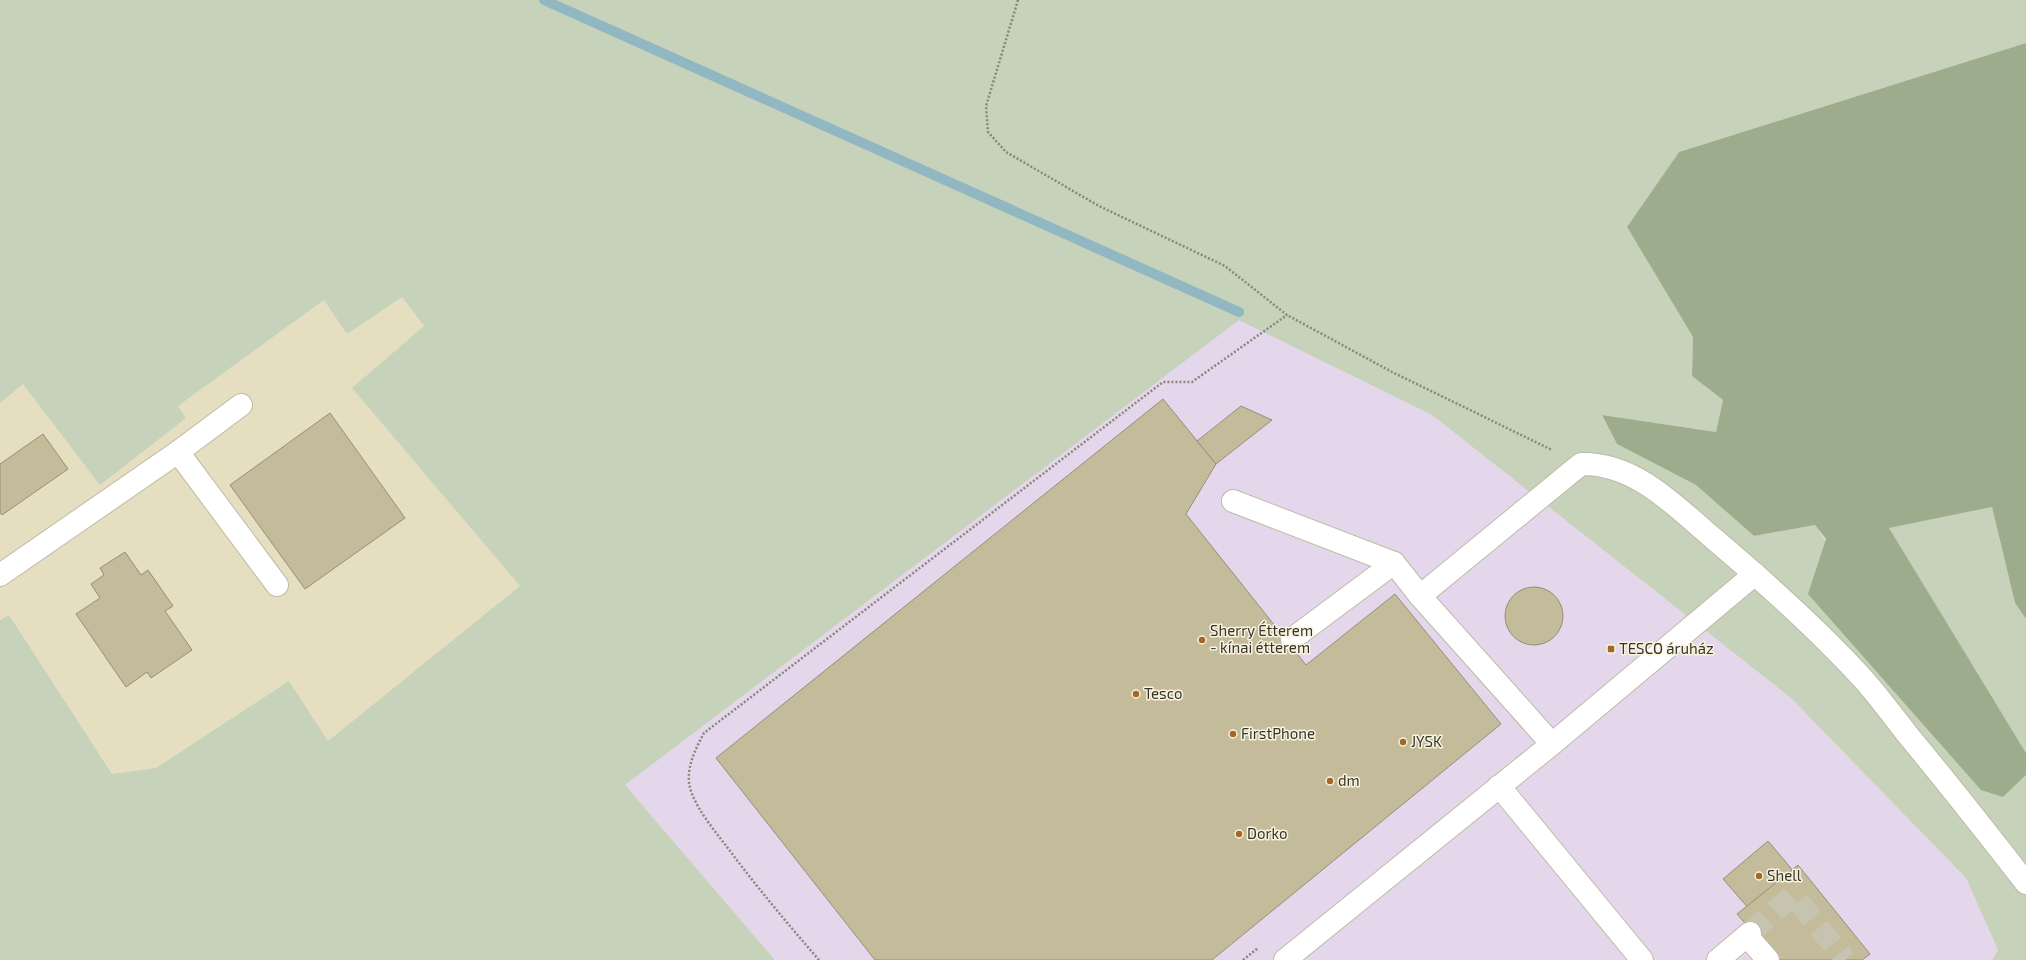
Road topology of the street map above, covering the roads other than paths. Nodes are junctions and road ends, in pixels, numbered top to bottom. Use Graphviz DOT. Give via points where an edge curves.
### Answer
graph roads {
  1 [pos="241,406"];
  2 [pos="178,452"];
  3 [pos="1233,501"];
  4 [pos="1394,563"];
  5 [pos="1756,574"];
  6 [pos="0,575"];
  7 [pos="277,585"];
  8 [pos="1420,596"];
  9 [pos="1292,639"];
  10 [pos="1552,744"];
  11 [pos="1499,786"];
  12 [pos="2026,883"];
  13 [pos="1285,960"];
  14 [pos="1642,960"];
  15 [pos="1718,960"];
  16 [pos="1768,960"];
  1 -- 2 [label="street"];
  2 -- 6 [label="street"];
  2 -- 7 [label="street"];
  3 -- 4 [label="street"];
  4 -- 8 [label="street"];
  4 -- 9 [label="street"];
  5 -- 8 [label="street" via="1642,481 1621,470 1595,464 1581,464"];
  5 -- 10 [label="street"];
  5 -- 12 [label="street" via="1816,630 1864,681 1950,785"];
  8 -- 10 [label="street"];
  10 -- 11 [label="street"];
  11 -- 13 [label="street"];
  11 -- 14 [label="street"];
  15 -- 16 [label="street" via="1749,935"];
}
